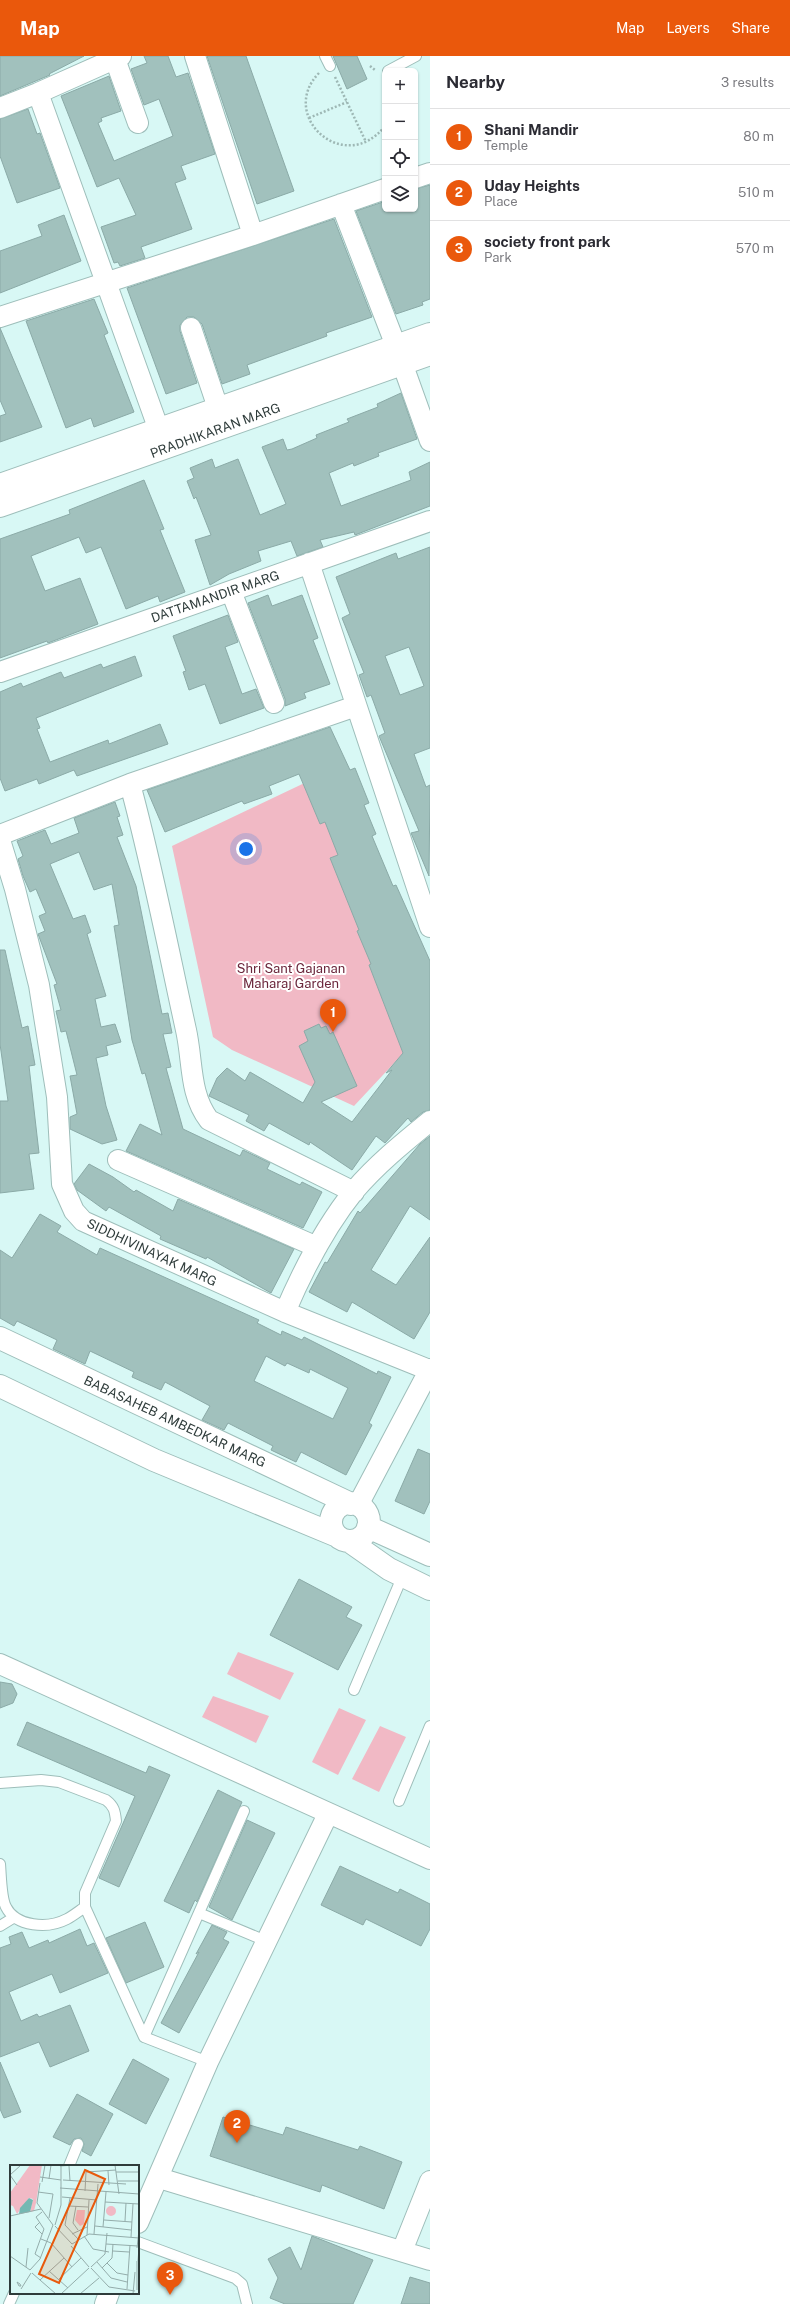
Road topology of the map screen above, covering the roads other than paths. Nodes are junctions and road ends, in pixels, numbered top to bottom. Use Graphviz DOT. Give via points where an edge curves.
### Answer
graph roads {
  1 [pos="195,56"];
  2 [pos="416,56"];
  3 [pos="118,57"];
  4 [pos="394,68"];
  5 [pos="38,94"];
  6 [pos="0,108"];
  7 [pos="138,123"];
  8 [pos="430,173"];
  9 [pos="418,177"];
  10 [pos="382,190"];
  11 [pos="341,204"];
  12 [pos="252,235"];
  13 [pos="106,283"];
  14 [pos="0,317"];
  15 [pos="191,328"];
  16 [pos="430,334"];
  17 [pos="399,354"];
  18 [pos="430,354"];
  19 [pos="218,408"];
  20 [pos="162,438"];
  21 [pos="430,441"];
  22 [pos="0,485"];
  23 [pos="0,506"];
  24 [pos="430,521"];
  25 [pos="309,563"];
  26 [pos="231,591"];
  27 [pos="0,672"];
  28 [pos="274,703"];
  29 [pos="356,706"];
  30 [pos="130,784"];
  31 [pos="0,835"];
  32 [pos="0,840"];
  33 [pos="430,927"];
  34 [pos="430,1121"];
  35 [pos="118,1160"];
  36 [pos="354,1192"];
  37 [pos="317,1247"];
  38 [pos="286,1312"];
  39 [pos="0,1338"];
  40 [pos="429,1370"];
  41 [pos="0,1386"];
  42 [pos="354,1504"];
  43 [pos="368,1527"];
  44 [pos="342,1538"];
  45 [pos="430,1555"];
  46 [pos="403,1575"];
  47 [pos="430,1589"];
  48 [pos="0,1664"];
  49 [pos="354,1690"];
  50 [pos="430,1726"];
  51 [pos="0,1783"];
  52 [pos="399,1801"];
  53 [pos="244,1811"];
  54 [pos="328,1814"];
  55 [pos="430,1859"];
  56 [pos="0,1864"];
  57 [pos="85,1908"];
  58 [pos="199,1913"];
  59 [pos="13,1918"];
  60 [pos="0,1926"];
  61 [pos="266,1941"];
  62 [pos="144,2037"];
  63 [pos="208,2062"];
  64 [pos="78,2144"];
  65 [pos="69,2165"];
  66 [pos="159,2178"];
  67 [pos="430,2181"];
  68 [pos="139,2221"];
  69 [pos="139,2242"];
  70 [pos="402,2251"];
  71 [pos="430,2260"];
  72 [pos="14,2294"];
  73 [pos="109,2294"];
  74 [pos="9,2304"];
  75 [pos="105,2304"];
  76 [pos="247,2304"];
  1 -- 12 [label="street"];
  2 -- 4 [label="lane"];
  3 -- 5 [label="street"];
  3 -- 7 [label="street"];
  5 -- 6 [label="street"];
  5 -- 13 [label="street"];
  8 -- 9 [label="street"];
  10 -- 11 [label="street"];
  11 -- 12 [label="street"];
  11 -- 17 [label="street"];
  12 -- 13 [label="street"];
  13 -- 14 [label="street"];
  13 -- 20 [label="street"];
  15 -- 19 [label="street"];
  16 -- 17 [label="main road, PRADHIKARAN MARG"];
  17 -- 18 [label="main road, PRADHIKARAN MARG"];
  17 -- 19 [label="main road, PRADHIKARAN MARG"];
  17 -- 20 [label="main road, PRADHIKARAN MARG"];
  17 -- 21 [label="street"];
  19 -- 20 [label="main road, PRADHIKARAN MARG"];
  20 -- 22 [label="main road, PRADHIKARAN MARG"];
  20 -- 23 [label="main road, PRADHIKARAN MARG"];
  24 -- 25 [label="street, DATTAMANDIR MARG"];
  25 -- 26 [label="street, DATTAMANDIR MARG"];
  25 -- 29 [label="street"];
  26 -- 27 [label="street, DATTAMANDIR MARG"];
  26 -- 28 [label="street"];
  29 -- 30 [label="street"];
  29 -- 33 [label="street"];
  30 -- 31 [label="street"];
  30 -- 36 [label="street" via="144,835 185,1026 195,1097 201,1110 209,1120"];
  32 -- 38 [label="street, SIDDHIVINAYAK MARG" via="15,889 38,985 57,1097 62,1184 74,1211 83,1221"];
  34 -- 36 [label="street" via="392,1152"];
  35 -- 37 [label="street"];
  36 -- 37 [label="street"];
  37 -- 38 [label="street" via="297,1284"];
  38 -- 40 [label="street, SIDDHIVINAYAK MARG"];
  39 -- 42 [label="main road, BABASAHEB AMBEDKAR MARG"];
  40 -- 42 [label="street"];
  41 -- 44 [label="main road" via="154,1460"];
  42 -- 43 [label="main road" via="366,1513"];
  42 -- 44 [label="main road" via="340,1506 332,1514 331,1525"];
  43 -- 44 [label="main road" via="362,1536"];
  43 -- 45 [label="main road"];
  44 -- 46 [label="main road"];
  46 -- 47 [label="main road"];
  46 -- 49 [label="lane"];
  48 -- 54 [label="street"];
  50 -- 52 [label="lane"];
  51 -- 57 [label="lane" via="41,1780 59,1782 106,1800 112,1805 116,1821 85,1893"];
  53 -- 58 [label="lane"];
  54 -- 55 [label="street"];
  54 -- 61 [label="street"];
  56 -- 59 [label="lane" via="5,1906"];
  57 -- 59 [label="lane" via="66,1920 48,1924 30,1924"];
  57 -- 62 [label="lane"];
  58 -- 61 [label="lane"];
  58 -- 62 [label="lane"];
  59 -- 60 [label="lane"];
  61 -- 63 [label="street"];
  62 -- 63 [label="lane"];
  63 -- 66 [label="street"];
  64 -- 65 [label="lane"];
  66 -- 68 [label="street"];
  66 -- 70 [label="street"];
  67 -- 70 [label="street"];
  69 -- 76 [label="lane" via="235,2278 242,2284"];
  70 -- 71 [label="street"];
  72 -- 74 [label="lane"];
  73 -- 75 [label="street"];
}
